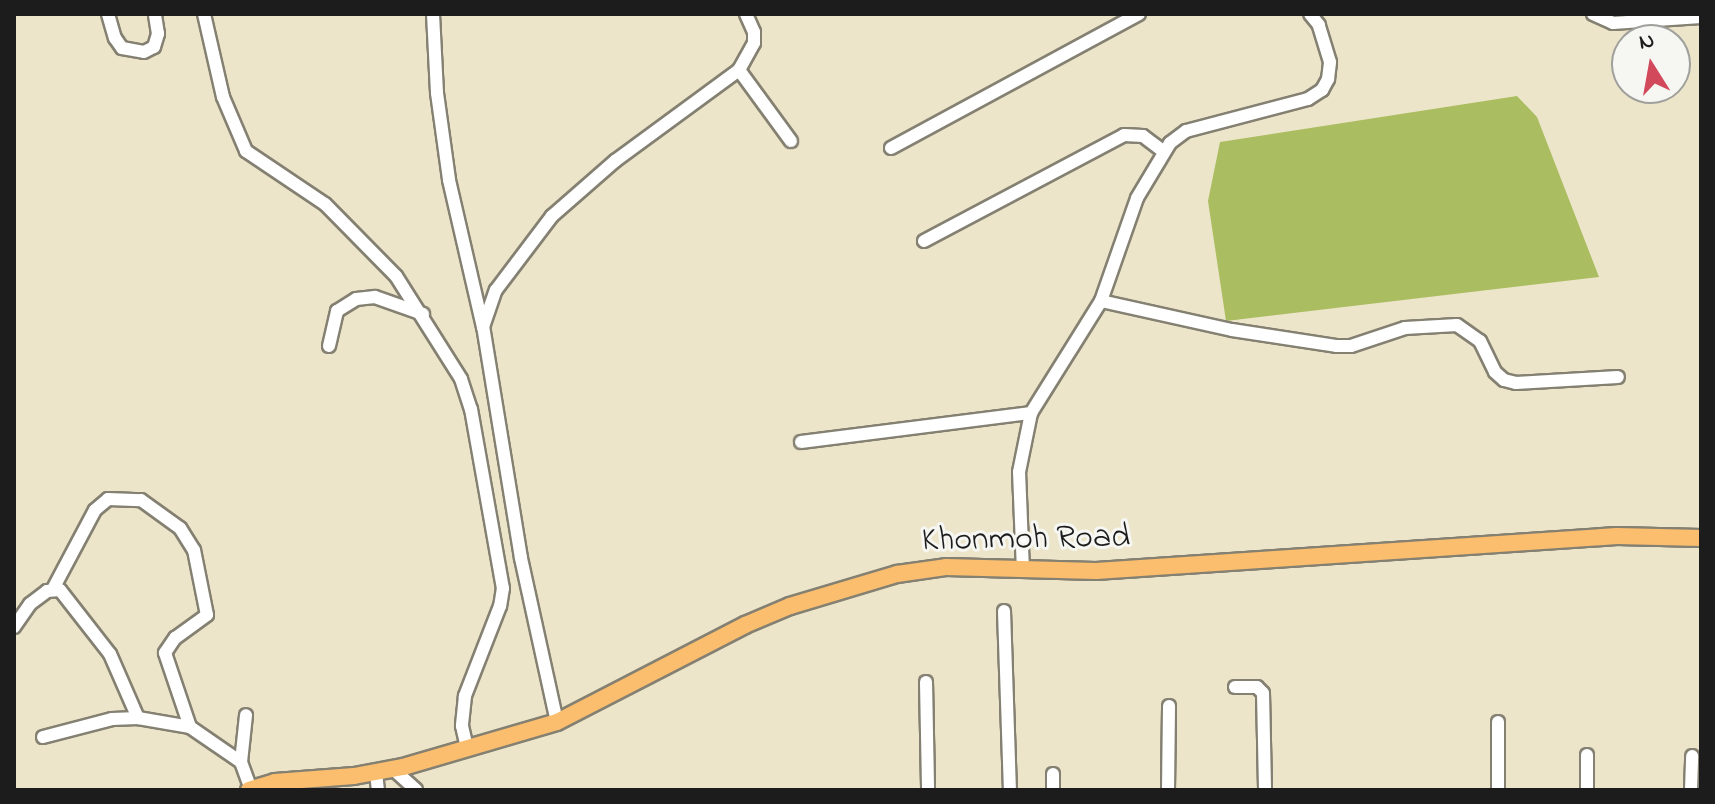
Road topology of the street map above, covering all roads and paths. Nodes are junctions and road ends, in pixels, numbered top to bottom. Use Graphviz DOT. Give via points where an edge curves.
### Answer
graph roads {
  1 [pos="108,14"];
  2 [pos="155,14"];
  3 [pos="204,14"];
  4 [pos="433,14"];
  5 [pos="746,14"];
  6 [pos="1138,14"];
  7 [pos="1310,14"];
  8 [pos="1593,14"];
  9 [pos="1701,17"];
  10 [pos="739,70"];
  11 [pos="791,141"];
  12 [pos="891,148"];
  13 [pos="1164,152"];
  14 [pos="924,241"];
  15 [pos="1101,301"];
  16 [pos="423,314"];
  17 [pos="483,327"];
  18 [pos="329,346"];
  19 [pos="1618,377"];
  20 [pos="1031,413"];
  21 [pos="801,442"];
  22 [pos="1701,538"];
  23 [pos="1023,571"];
  24 [pos="53,589"];
  25 [pos="1004,611"];
  26 [pos="14,627"];
  27 [pos="926,682"];
  28 [pos="1235,687"];
  29 [pos="1169,706"];
  30 [pos="246,715"];
  31 [pos="138,718"];
  32 [pos="557,722"];
  33 [pos="1498,722"];
  34 [pos="190,727"];
  35 [pos="43,737"];
  36 [pos="467,747"];
  37 [pos="1587,755"];
  38 [pos="1692,756"];
  39 [pos="241,762"];
  40 [pos="393,769"];
  41 [pos="376,772"];
  42 [pos="1053,774"];
  43 [pos="250,789"];
  44 [pos="378,790"];
  45 [pos="416,790"];
  46 [pos="928,790"];
  47 [pos="1010,790"];
  48 [pos="1053,790"];
  49 [pos="1168,790"];
  50 [pos="1265,790"];
  51 [pos="1498,790"];
  52 [pos="1587,790"];
  53 [pos="1691,790"];
  1 -- 2 [label="street" via="122,48 144,52 154,47 158,34"];
  3 -- 16 [label="street" via="223,97 246,151 325,204 396,276"];
  4 -- 17 [label="street" via="449,180"];
  5 -- 10 [label="street" via="754,43"];
  6 -- 12 [label="street"];
  7 -- 13 [label="street" via="1319,25 1330,62 1322,90 1308,99 1186,131"];
  8 -- 9 [label="street" via="1613,23"];
  10 -- 11 [label="street"];
  10 -- 17 [label="street" via="615,161 552,216 496,290"];
  13 -- 14 [label="street" via="1143,136 1124,135"];
  13 -- 15 [label="street" via="1137,198"];
  15 -- 19 [label="street" via="1336,346 1405,328 1457,325 1473,334 1504,380"];
  15 -- 20 [label="street"];
  16 -- 18 [label="street" via="375,297 356,299 337,311"];
  16 -- 36 [label="street" via="461,379 471,409 503,588 465,696 462,726"];
  17 -- 32 [label="street" via="521,558"];
  20 -- 21 [label="street"];
  20 -- 23 [label="street" via="1019,472"];
  22 -- 23 [label="main road, Khonmoh Road" via="1617,536 1096,571"];
  23 -- 32 [label="main road, Khonmoh Road" via="946,567 897,574 790,606"];
  24 -- 26 [label="street" via="30,604"];
  24 -- 31 [label="street" via="60,590 110,654"];
  24 -- 34 [label="street" via="95,510 108,499 141,500 180,528 194,550 207,615 175,638 165,653"];
  25 -- 47 [label="street"];
  27 -- 46 [label="street"];
  28 -- 50 [label="street" via="1257,687 1263,693"];
  29 -- 49 [label="street"];
  30 -- 39 [label="street"];
  31 -- 34 [label="street"];
  31 -- 35 [label="street" via="94,722"];
  32 -- 36 [label="main road, Khonmoh Road"];
  33 -- 51 [label="street"];
  34 -- 39 [label="street"];
  36 -- 40 [label="main road, Khonmoh Road"];
  37 -- 52 [label="street"];
  38 -- 53 [label="street"];
  39 -- 43 [label="street"];
  40 -- 41 [label="main road, Khonmoh Road"];
  40 -- 45 [label="street"];
  41 -- 43 [label="main road, Khonmoh Road"];
  41 -- 44 [label="street"];
  42 -- 48 [label="street"];
}
